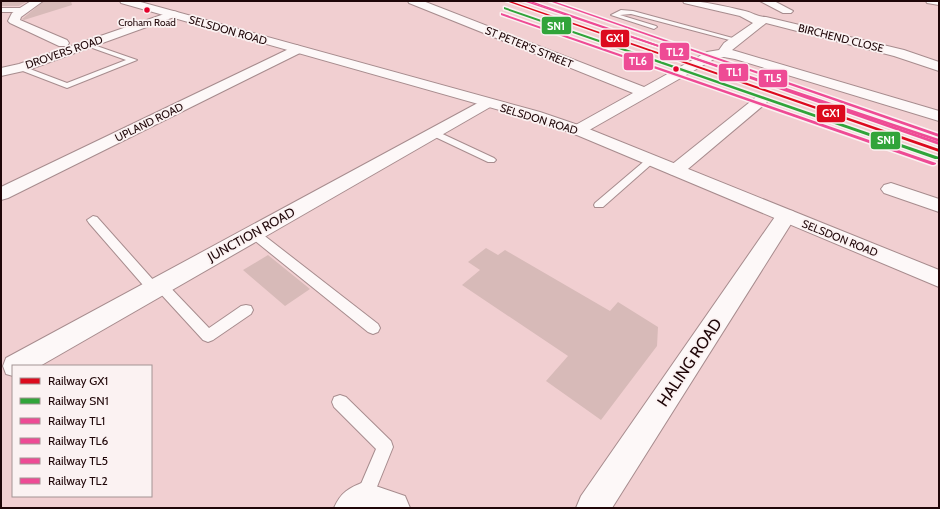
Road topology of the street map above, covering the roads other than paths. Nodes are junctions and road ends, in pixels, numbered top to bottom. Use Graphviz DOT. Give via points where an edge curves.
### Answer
graph roads {
  1 [pos="38,1"];
  2 [pos="125,1"];
  3 [pos="413,1"];
  4 [pos="688,1"];
  5 [pos="765,1"];
  6 [pos="931,1"];
  7 [pos="939,2"];
  8 [pos="1,10"];
  9 [pos="22,10"];
  10 [pos="787,11"];
  11 [pos="173,14"];
  12 [pos="757,20"];
  13 [pos="654,27"];
  14 [pos="737,40"];
  15 [pos="64,44"];
  16 [pos="86,44"];
  17 [pos="297,50"];
  18 [pos="724,53"];
  19 [pos="939,57"];
  20 [pos="924,61"];
  21 [pos="939,67"];
  22 [pos="19,68"];
  23 [pos="1,72"];
  24 [pos="645,94"];
  25 [pos="760,101"];
  26 [pos="487,103"];
  27 [pos="939,116"];
  28 [pos="578,130"];
  29 [pos="434,132"];
  30 [pos="490,160"];
  31 [pos="651,160"];
  32 [pos="676,170"];
  33 [pos="891,189"];
  34 [pos="1,194"];
  35 [pos="599,205"];
  36 [pos="939,206"];
  37 [pos="786,216"];
  38 [pos="93,220"];
  39 [pos="254,233"];
  40 [pos="939,279"];
  41 [pos="157,287"];
  42 [pos="246,310"];
  43 [pos="372,328"];
  44 [pos="18,365"];
  45 [pos="12,368"];
  46 [pos="1,374"];
  47 [pos="340,402"];
  48 [pos="369,505"];
  49 [pos="593,508"];
  1 -- 9 [label="street"];
  2 -- 11 [label="street, SELSDON ROAD"];
  3 -- 24 [label="street, ST PETER'S STREET"];
  4 -- 12 [label="street, BIRCHEND CLOSE" via="744,14"];
  5 -- 10 [label="street"];
  6 -- 7 [label="street"];
  8 -- 9 [label="lane"];
  9 -- 15 [label="street" via="14,21"];
  11 -- 16 [label="street, DROVERS ROAD"];
  11 -- 17 [label="street, SELSDON ROAD"];
  12 -- 14 [label="street" via="757,25"];
  12 -- 20 [label="street, BIRCHEND CLOSE" via="796,27"];
  13 -- 14 [label="lane" via="614,15 631,12"];
  14 -- 18 [label="street" via="726,48"];
  16 -- 22 [label="street, DROVERS ROAD"];
  16 -- 22 [label="lane" via="133,60 67,86"];
  17 -- 26 [label="street, SELSDON ROAD"];
  17 -- 34 [label="street, UPLAND ROAD"];
  18 -- 24 [label="street" via="712,55"];
  18 -- 27 [label="street"];
  19 -- 20 [label="street, BIRCHEND CLOSE"];
  20 -- 21 [label="street, BIRCHEND CLOSE"];
  22 -- 23 [label="street, DROVERS ROAD"];
  24 -- 28 [label="street"];
  25 -- 32 [label="street"];
  26 -- 28 [label="street, SELSDON ROAD"];
  26 -- 29 [label="street, JUNCTION ROAD"];
  28 -- 31 [label="street, SELSDON ROAD"];
  29 -- 30 [label="lane"];
  29 -- 39 [label="street, JUNCTION ROAD"];
  31 -- 32 [label="street, SELSDON ROAD"];
  31 -- 35 [label="lane"];
  32 -- 37 [label="street, SELSDON ROAD"];
  33 -- 36 [label="street"];
  37 -- 40 [label="street, SELSDON ROAD"];
  37 -- 49 [label="street, HALING ROAD"];
  38 -- 41 [label="lane"];
  39 -- 41 [label="street, JUNCTION ROAD"];
  39 -- 43 [label="lane"];
  41 -- 42 [label="lane" via="208,336"];
  41 -- 44 [label="street, JUNCTION ROAD"];
  45 -- 46 [label="street"];
  47 -- 48 [label="lane" via="385,447"];
}
